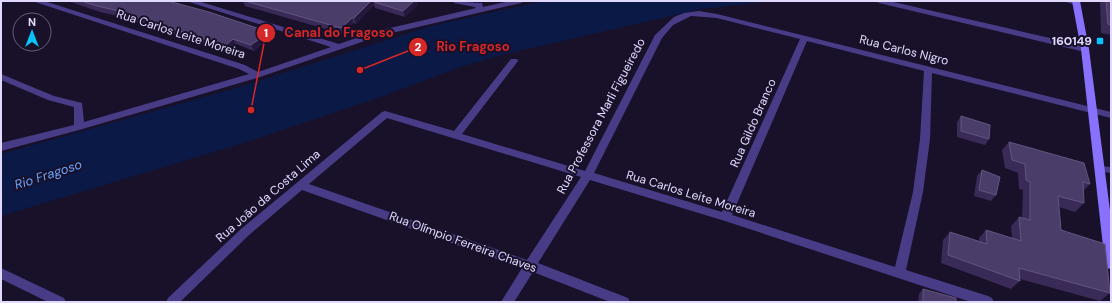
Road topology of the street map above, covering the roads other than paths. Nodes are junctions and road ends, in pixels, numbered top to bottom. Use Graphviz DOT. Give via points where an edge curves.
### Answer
graph roads {
  1 [pos="36,1"];
  2 [pos="190,1"];
  3 [pos="221,1"];
  4 [pos="458,1"];
  5 [pos="521,1"];
  6 [pos="879,1"];
  7 [pos="1066,1"];
  8 [pos="1076,2"];
  9 [pos="491,4"];
  10 [pos="211,7"];
  11 [pos="480,10"];
  12 [pos="690,14"];
  13 [pos="804,39"];
  14 [pos="341,47"];
  15 [pos="1085,49"];
  16 [pos="514,61"];
  17 [pos="928,70"];
  18 [pos="258,75"];
  19 [pos="1,77"];
  20 [pos="1092,111"];
  21 [pos="385,114"];
  22 [pos="1111,115"];
  23 [pos="79,127"];
  24 [pos="456,135"];
  25 [pos="1,147"];
  26 [pos="1099,169"];
  27 [pos="1111,170"];
  28 [pos="587,176"];
  29 [pos="301,185"];
  30 [pos="725,217"];
  31 [pos="1111,264"];
  32 [pos="531,266"];
  33 [pos="1,273"];
  34 [pos="899,274"];
  35 [pos="60,302"];
  36 [pos="172,302"];
  37 [pos="507,302"];
  38 [pos="624,302"];
  39 [pos="988,302"];
  1 -- 18 [label="street, Rua Carlos Leite Moreira" via="242,67"];
  2 -- 10 [label="street"];
  3 -- 10 [label="street"];
  4 -- 11 [label="street" via="478,5"];
  5 -- 9 [label="street"];
  6 -- 15 [label="street"];
  7 -- 8 [label="street"];
  8 -- 15 [label="main road"];
  9 -- 11 [label="street"];
  10 -- 14 [label="street"];
  11 -- 14 [label="street" via="383,32"];
  12 -- 13 [label="street, Rua Carlos Nigro" via="717,16"];
  12 -- 28 [label="street, Rua Professora Marli Figueiredo" via="671,22 658,37"];
  13 -- 17 [label="street, Rua Carlos Nigro"];
  13 -- 30 [label="street, Rua Gildo Branco"];
  14 -- 18 [label="street"];
  15 -- 20 [label="main road"];
  16 -- 24 [label="street"];
  17 -- 20 [label="street, Rua Carlos Nigro"];
  17 -- 34 [label="street" via="925,139 918,192"];
  18 -- 23 [label="street"];
  19 -- 23 [label="street" via="51,98 79,105"];
  20 -- 22 [label="street, Rua Carlos Nigro"];
  20 -- 26 [label="main road"];
  21 -- 24 [label="street, Rua Carlos Leite Moreira"];
  21 -- 29 [label="street, Rua João da Costa Lima"];
  23 -- 25 [label="street"];
  24 -- 28 [label="street, Rua Carlos Leite Moreira"];
  26 -- 27 [label="lane"];
  26 -- 31 [label="main road"];
  28 -- 30 [label="street, Rua Carlos Leite Moreira"];
  28 -- 32 [label="street, Rua Professora Marli Figueiredo"];
  29 -- 32 [label="street, Rua Olímpio Ferreira Chaves"];
  29 -- 36 [label="street, Rua João da Costa Lima" via="245,232"];
  30 -- 34 [label="street, Rua Carlos Leite Moreira"];
  32 -- 37 [label="street, Rua Professora Marli Figueiredo"];
  32 -- 38 [label="street, Rua Olímpio Ferreira Chaves"];
  33 -- 35 [label="street"];
  34 -- 39 [label="street, Rua Carlos Leite Moreira"];
}
